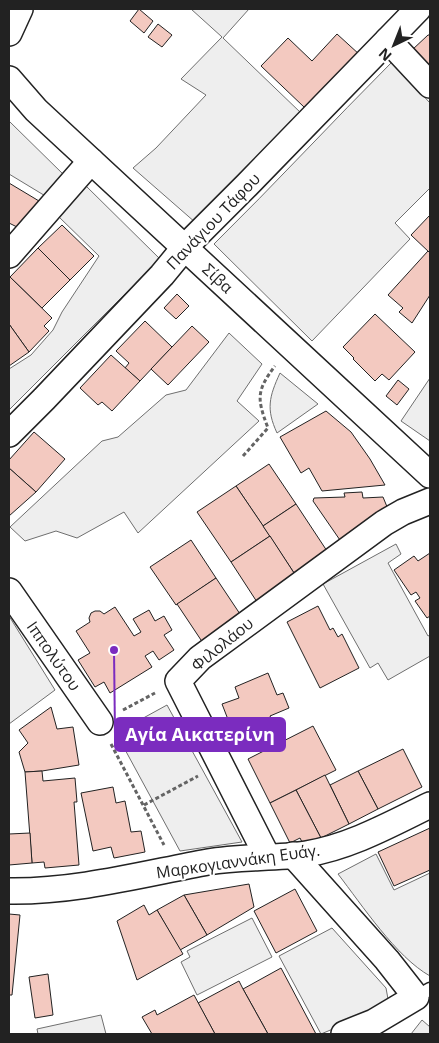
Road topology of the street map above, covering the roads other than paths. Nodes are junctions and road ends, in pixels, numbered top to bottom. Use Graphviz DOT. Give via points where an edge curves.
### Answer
graph roads {
  1 [pos="20,9"];
  2 [pos="418,9"];
  3 [pos="9,34"];
  4 [pos="388,40"];
  5 [pos="9,79"];
  6 [pos="430,85"];
  7 [pos="91,161"];
  8 [pos="185,247"];
  9 [pos="9,256"];
  10 [pos="9,434"];
  11 [pos="430,475"];
  12 [pos="430,501"];
  13 [pos="9,591"];
  14 [pos="100,722"];
  15 [pos="430,805"];
  16 [pos="267,856"];
  17 [pos="293,856"];
  18 [pos="9,891"];
  19 [pos="423,993"];
  20 [pos="344,1034"];
  1 -- 3 [label="street"];
  2 -- 4 [label="street, Πανάγιου Τάφου"];
  4 -- 6 [label="street"];
  4 -- 8 [label="street, Πανάγιου Τάφου"];
  5 -- 7 [label="street, Σίβα" via="36,110"];
  7 -- 8 [label="street, Σίβα"];
  7 -- 9 [label="street"];
  8 -- 10 [label="street, Πανάγιου Τάφου"];
  8 -- 11 [label="street, Σίβα"];
  12 -- 16 [label="street, Φιλολάου" via="384,523 208,652 178,681"];
  13 -- 14 [label="street, Ιππολύτου"];
  15 -- 17 [label="street, Μαρκογιαννάκη Ευάγ." via="338,845"];
  16 -- 17 [label="street, Μαρκογιαννάκη Ευάγ."];
  16 -- 18 [label="street, Μαρκογιαννάκη Ευάγ." via="232,858 78,885"];
  17 -- 19 [label="street" via="387,960"];
  19 -- 20 [label="street" via="374,1022"];
}
